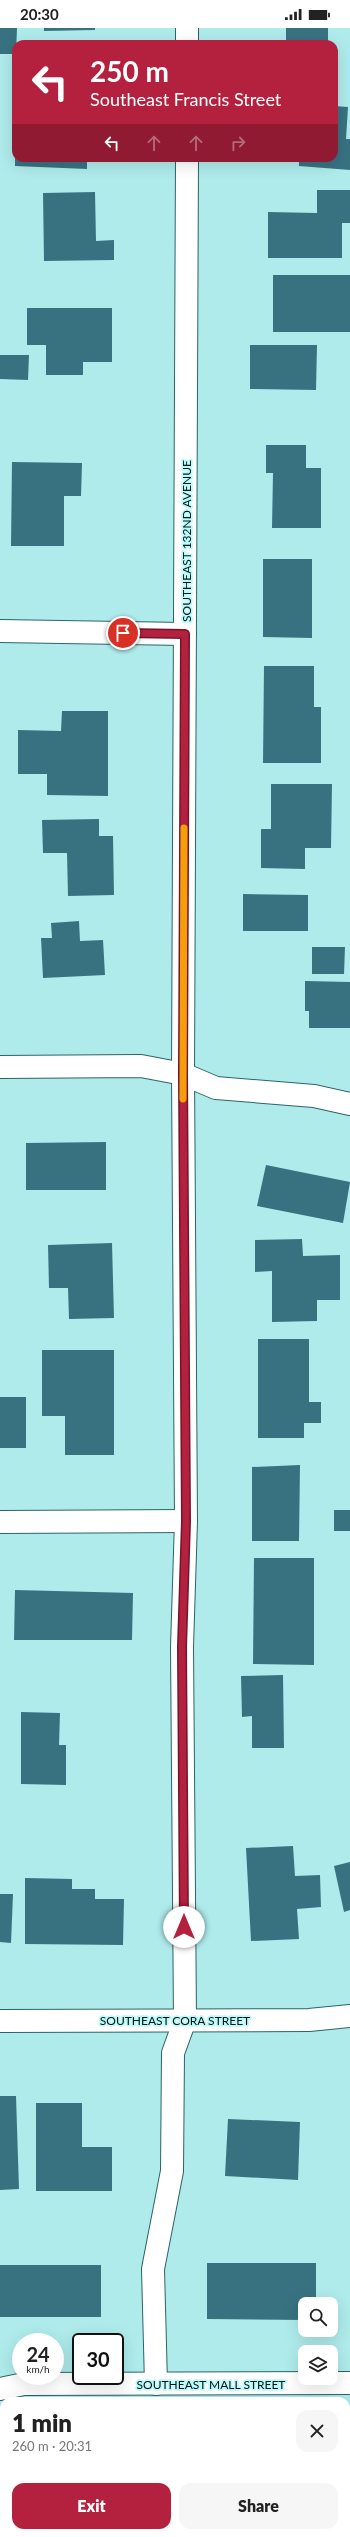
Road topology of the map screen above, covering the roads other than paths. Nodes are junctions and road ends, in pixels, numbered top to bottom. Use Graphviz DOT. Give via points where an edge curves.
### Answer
graph roads {
  1 [pos="187,28"];
  2 [pos="187,40"];
  3 [pos="187,162"];
  4 [pos="0,631"];
  5 [pos="185,634"];
  6 [pos="0,1066"];
  7 [pos="183,1074"];
  8 [pos="350,1104"];
  9 [pos="186,1521"];
  10 [pos="0,1522"];
  11 [pos="350,2016"];
  12 [pos="185,2020"];
  13 [pos="0,2021"];
  14 [pos="350,2383"];
  15 [pos="156,2384"];
  16 [pos="0,2389"];
  1 -- 2 [label="street"];
  3 -- 5 [label="street, SOUTHEAST 132ND AVENUE"];
  4 -- 5 [label="street"];
  5 -- 7 [label="street, SOUTHEAST 132ND AVENUE"];
  6 -- 7 [label="street" via="142,1066"];
  7 -- 8 [label="street" via="216,1088 314,1096"];
  7 -- 9 [label="street, SOUTHEAST 132ND AVENUE"];
  9 -- 10 [label="street"];
  9 -- 12 [label="street, SOUTHEAST 132ND AVENUE" via="182,1647"];
  11 -- 12 [label="street, SOUTHEAST CORA STREET" via="309,2020"];
  12 -- 13 [label="street, SOUTHEAST CORA STREET"];
  12 -- 15 [label="street, SOUTHEAST 132ND AVENUE" via="173,2053 172,2171 153,2269"];
  14 -- 15 [label="street, SOUTHEAST MALL STREET"];
  15 -- 16 [label="street, SOUTHEAST MALL STREET" via="24,2384"];
}
